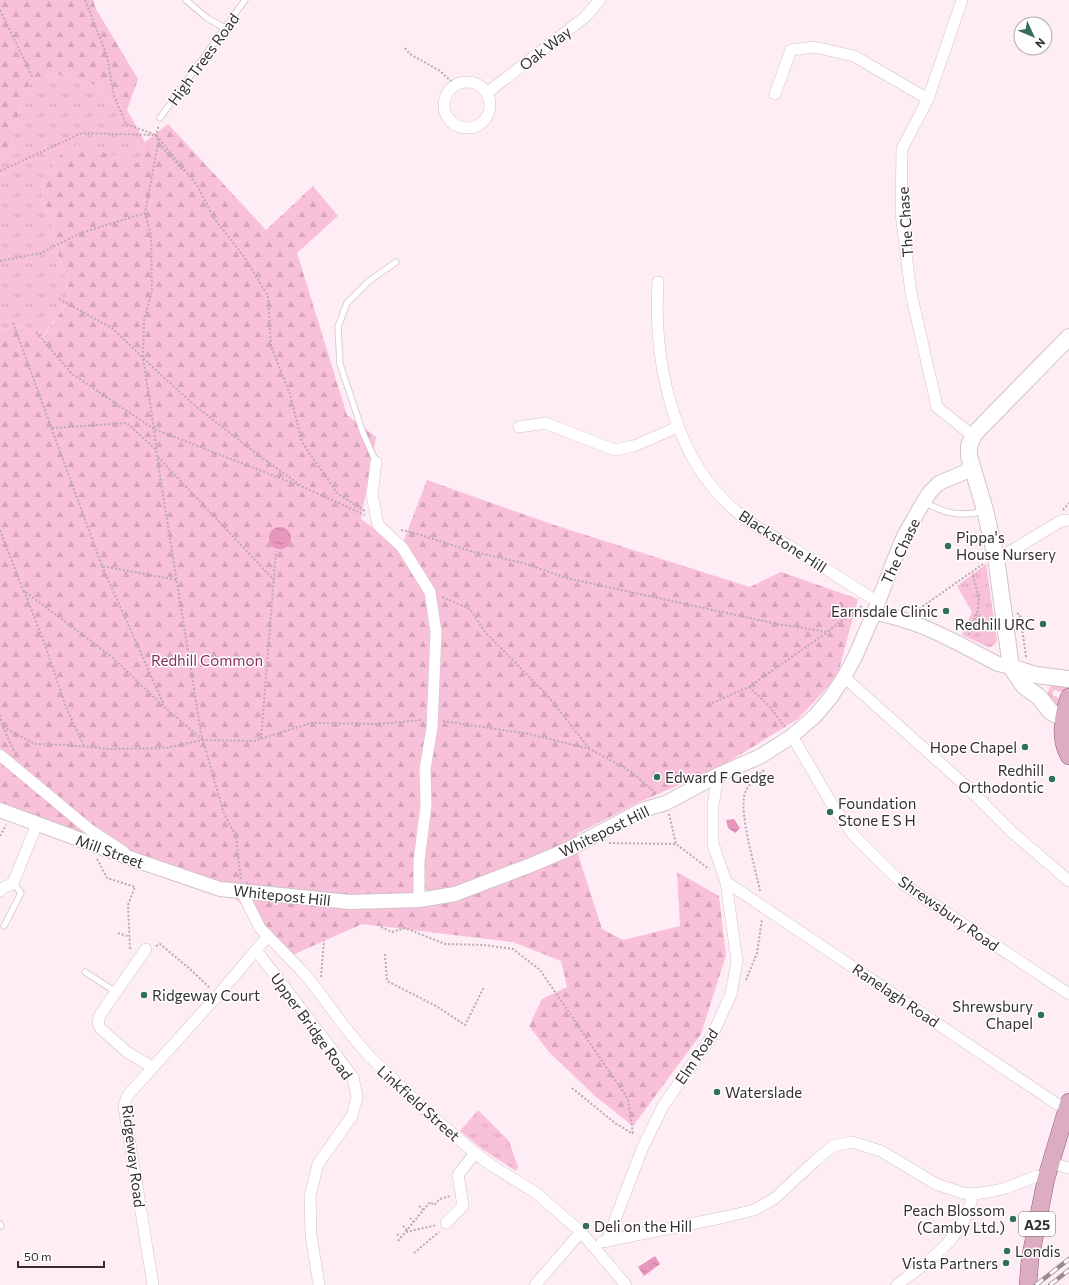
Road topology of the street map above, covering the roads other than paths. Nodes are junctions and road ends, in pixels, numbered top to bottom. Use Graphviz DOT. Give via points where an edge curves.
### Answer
graph roads {
  1 [pos="186,0"];
  2 [pos="245,0"];
  3 [pos="600,0"];
  4 [pos="962,0"];
  5 [pos="225,28"];
  6 [pos="487,92"];
  7 [pos="775,94"];
  8 [pos="928,99"];
  9 [pos="160,118"];
  10 [pos="396,262"];
  11 [pos="658,282"];
  12 [pos="1069,338"];
  13 [pos="519,427"];
  14 [pos="678,427"];
  15 [pos="973,436"];
  16 [pos="376,462"];
  17 [pos="972,469"];
  18 [pos="924,502"];
  19 [pos="985,510"];
  20 [pos="1069,520"];
  21 [pos="991,560"];
  22 [pos="874,604"];
  23 [pos="1011,666"];
  24 [pos="1049,676"];
  25 [pos="844,677"];
  26 [pos="1069,679"];
  27 [pos="1039,697"];
  28 [pos="1069,697"];
  29 [pos="1066,718"];
  30 [pos="792,736"];
  31 [pos="0,755"];
  32 [pos="1069,756"];
  33 [pos="718,775"];
  34 [pos="0,810"];
  35 [pos="36,824"];
  36 [pos="138,861"];
  37 [pos="1069,881"];
  38 [pos="726,882"];
  39 [pos="13,883"];
  40 [pos="220,889"];
  41 [pos="0,891"];
  42 [pos="242,892"];
  43 [pos="419,900"];
  44 [pos="4,926"];
  45 [pos="268,936"];
  46 [pos="146,949"];
  47 [pos="256,950"];
  48 [pos="85,972"];
  49 [pos="116,992"];
  50 [pos="1069,994"];
  51 [pos="152,1067"];
  52 [pos="1068,1105"];
  53 [pos="475,1152"];
  54 [pos="1069,1168"];
  55 [pos="1048,1171"];
  56 [pos="973,1194"];
  57 [pos="446,1223"];
  58 [pos="582,1232"];
  59 [pos="607,1241"];
  60 [pos="592,1244"];
  61 [pos="1029,1277"];
  62 [pos="153,1285"];
  63 [pos="318,1285"];
  64 [pos="535,1285"];
  65 [pos="626,1285"];
  66 [pos="897,1285"];
  1 -- 5 [label="lane" via="207,18"];
  2 -- 5 [label="lane, High Trees Road"];
  3 -- 6 [label="street, Oak Way" via="585,17"];
  4 -- 8 [label="street, The Chase"];
  5 -- 9 [label="lane, High Trees Road"];
  6 -- 6 [label="street" via="490,100 488,115 477,126 461,127 449,119 444,104 446,96 455,85 469,82"];
  7 -- 8 [label="street" via="791,50 814,47 854,56"];
  8 -- 15 [label="street, The Chase" via="902,149 902,213 911,293 937,407"];
  10 -- 16 [label="lane" via="369,280 347,303 338,327 340,364 363,433"];
  11 -- 14 [label="street, Blackstone Hill" via="656,309 660,351 667,394"];
  12 -- 15 [label="main road"];
  13 -- 14 [label="street" via="545,422 615,450 634,446"];
  14 -- 22 [label="street, Blackstone Hill" via="697,466 716,491 742,516"];
  15 -- 17 [label="main road" via="969,446"];
  16 -- 43 [label="street" via="372,495 375,521 402,547 430,592 436,632 432,719 425,769 426,805 419,861"];
  17 -- 18 [label="street, The Chase" via="939,483"];
  17 -- 19 [label="main road"];
  18 -- 19 [label="lane" via="938,510 954,514 971,514"];
  18 -- 22 [label="street, The Chase" via="904,536"];
  19 -- 21 [label="main road"];
  20 -- 21 [label="street" via="1061,520 1006,554"];
  21 -- 23 [label="main road"];
  22 -- 23 [label="street" via="890,616 922,626 998,664"];
  22 -- 25 [label="street, Whitepost Hill"];
  23 -- 24 [label="main road" via="1036,675"];
  23 -- 27 [label="main road" via="1024,686"];
  24 -- 26 [label="main road"];
  24 -- 27 [label="main road"];
  25 -- 30 [label="street, Whitepost Hill" via="815,716"];
  25 -- 37 [label="street" via="966,786 1002,823"];
  27 -- 29 [label="main road" via="1051,712"];
  28 -- 29 [label="main road"];
  29 -- 32 [label="main road" via="1064,737"];
  30 -- 33 [label="street, Whitepost Hill" via="761,756"];
  30 -- 50 [label="street, Shrewsbury Road" via="833,806 855,837 898,879"];
  31 -- 36 [label="street" via="89,829"];
  33 -- 38 [label="street, Elm Road" via="713,806 713,844"];
  33 -- 43 [label="street, Whitepost Hill" via="666,802 642,810 569,849 531,865 455,894"];
  34 -- 35 [label="street, Mill Street"];
  35 -- 36 [label="street, Mill Street"];
  35 -- 39 [label="street"];
  36 -- 40 [label="street, Mill Street"];
  38 -- 52 [label="street, Ranelagh Road" via="1057,1104"];
  38 -- 59 [label="street, Elm Road" via="737,961 731,994 712,1036 663,1106 642,1149"];
  39 -- 41 [label="street"];
  39 -- 44 [label="lane" via="22,893"];
  40 -- 42 [label="street, Whitepost Hill"];
  42 -- 43 [label="street, Whitepost Hill" via="350,902"];
  42 -- 45 [label="street, Linkfield Street" via="260,928"];
  45 -- 47 [label="street, Ridgeway Road"];
  45 -- 53 [label="street, Linkfield Street" via="320,992 367,1054 426,1111"];
  46 -- 49 [label="street"];
  47 -- 51 [label="street, Ridgeway Road"];
  47 -- 63 [label="street, Upper Bridge Road" via="353,1077 357,1097 352,1116 318,1164 310,1196 311,1235"];
  48 -- 49 [label="lane"];
  49 -- 51 [label="street" via="100,1015 100,1028 127,1052"];
  51 -- 62 [label="street, Ridgeway Road" via="128,1095 124,1105"];
  52 -- 55 [label="main road, A25"];
  53 -- 57 [label="street" via="458,1175 463,1206"];
  53 -- 58 [label="street, Linkfield Street" via="536,1193"];
  54 -- 55 [label="street"];
  55 -- 56 [label="street" via="1006,1188"];
  55 -- 61 [label="main road, A25"];
  56 -- 59 [label="street" via="936,1184 881,1151 852,1142 833,1146 774,1199 754,1210"];
  56 -- 66 [label="street" via="964,1223 945,1247"];
  58 -- 60 [label="street, Linkfield Street"];
  58 -- 64 [label="street"];
  59 -- 60 [label="street"];
  60 -- 65 [label="street, Linkfield Street"];
}
